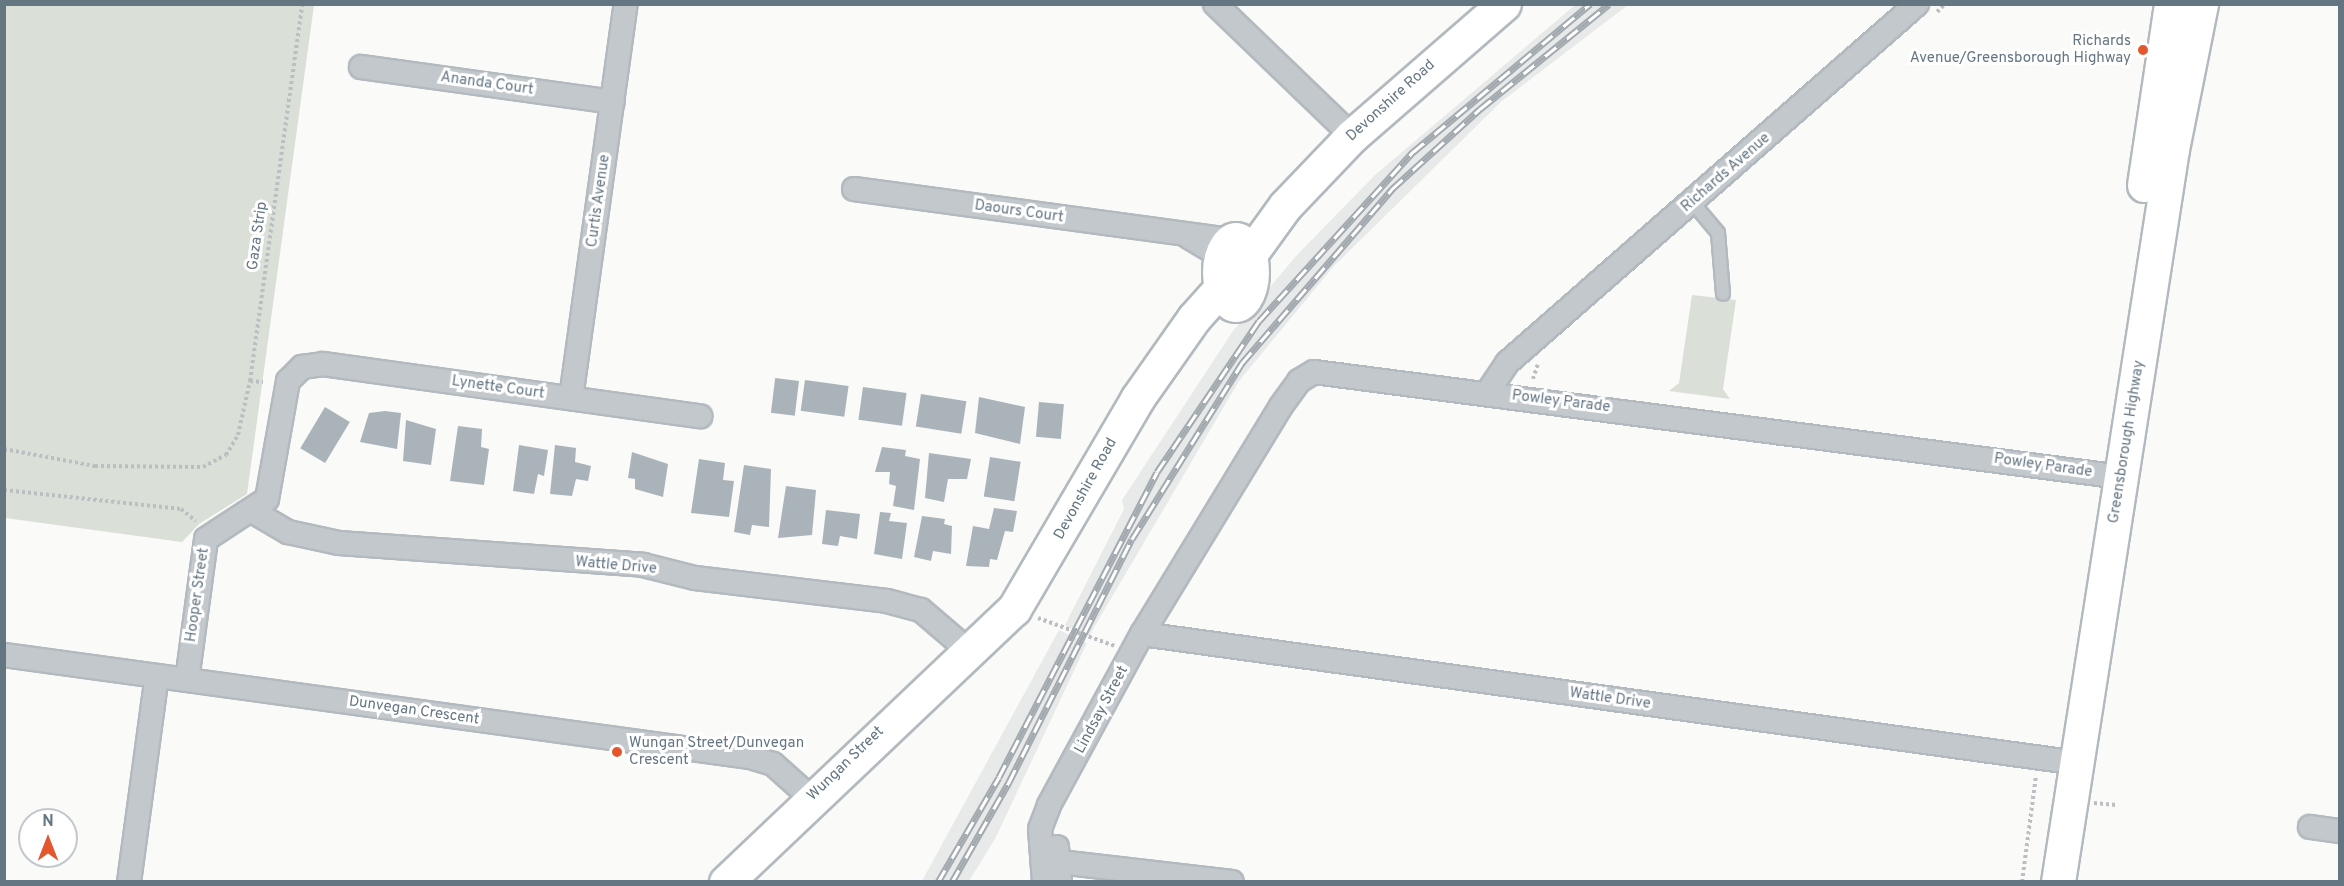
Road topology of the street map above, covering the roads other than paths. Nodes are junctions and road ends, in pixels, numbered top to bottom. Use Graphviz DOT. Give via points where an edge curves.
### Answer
graph roads {
  1 [pos="626,4"];
  2 [pos="1215,4"];
  3 [pos="1504,4"];
  4 [pos="1917,4"];
  5 [pos="2170,4"];
  6 [pos="2201,4"];
  7 [pos="361,67"];
  8 [pos="613,102"];
  9 [pos="1357,131"];
  10 [pos="854,189"];
  11 [pos="1693,203"];
  12 [pos="1232,253"];
  13 [pos="1724,294"];
  14 [pos="1535,343"];
  15 [pos="297,370"];
  16 [pos="1486,393"];
  17 [pos="1515,396"];
  18 [pos="572,398"];
  19 [pos="700,416"];
  20 [pos="2111,476"];
  21 [pos="252,511"];
  22 [pos="1137,643"];
  23 [pos="969,651"];
  24 [pos="4,655"];
  25 [pos="157,676"];
  26 [pos="186,680"];
  27 [pos="2058,766"];
  28 [pos="811,798"];
  29 [pos="2310,827"];
  30 [pos="2340,831"];
  31 [pos="1051,871"];
  32 [pos="129,882"];
  33 [pos="726,882"];
  34 [pos="1232,882"];
  35 [pos="2046,882"];
  36 [pos="2058,882"];
  1 -- 8 [label="street, Curtis Avenue"];
  2 -- 9 [label="street"];
  3 -- 9 [label="main road, Devonshire Road"];
  4 -- 11 [label="street, Richards Avenue"];
  5 -- 20 [label="main road, Greensborough Highway"];
  6 -- 20 [label="main road, Greensborough Highway"];
  7 -- 8 [label="street, Ananda Court"];
  8 -- 18 [label="street, Curtis Avenue"];
  9 -- 12 [label="main road, Devonshire Road" via="1285,206"];
  10 -- 12 [label="street, Daours Court" via="1185,235"];
  11 -- 13 [label="lane" via="1718,233"];
  11 -- 14 [label="street, Richards Avenue"];
  12 -- 23 [label="main road, Devonshire Road" via="1194,318 1137,399 1041,571 1014,609"];
  14 -- 16 [label="street, Richards Avenue" via="1507,363"];
  14 -- 17 [label="street, Richards Avenue"];
  15 -- 18 [label="street, Lynette Court" via="323,364"];
  15 -- 21 [label="street, Hooper Street" via="285,394 271,490"];
  16 -- 17 [label="street, Powley Parade"];
  16 -- 22 [label="street, Powley Parade" via="1355,373 1306,375 1281,406"];
  17 -- 20 [label="street, Powley Parade"];
  18 -- 19 [label="street, Lynette Court"];
  20 -- 27 [label="main road, Greensborough Highway"];
  21 -- 23 [label="street, Wattle Drive" via="288,532 339,543 643,565 695,578 887,600 921,610"];
  21 -- 26 [label="street, Hooper Street" via="210,533"];
  22 -- 27 [label="street, Wattle Drive"];
  22 -- 31 [label="street, Lindsay Street" via="1042,820"];
  23 -- 28 [label="main road, Wungan Street"];
  24 -- 25 [label="street, Dunvegan Crescent"];
  25 -- 26 [label="street, Dunvegan Crescent"];
  25 -- 32 [label="street"];
  26 -- 28 [label="street, Dunvegan Crescent" via="750,757 773,764"];
  27 -- 35 [label="main road, Greensborough Highway"];
  27 -- 36 [label="main road, Greensborough Highway"];
  28 -- 33 [label="main road, Wungan Street"];
  29 -- 30 [label="street"];
  31 -- 34 [label="street"];
}
